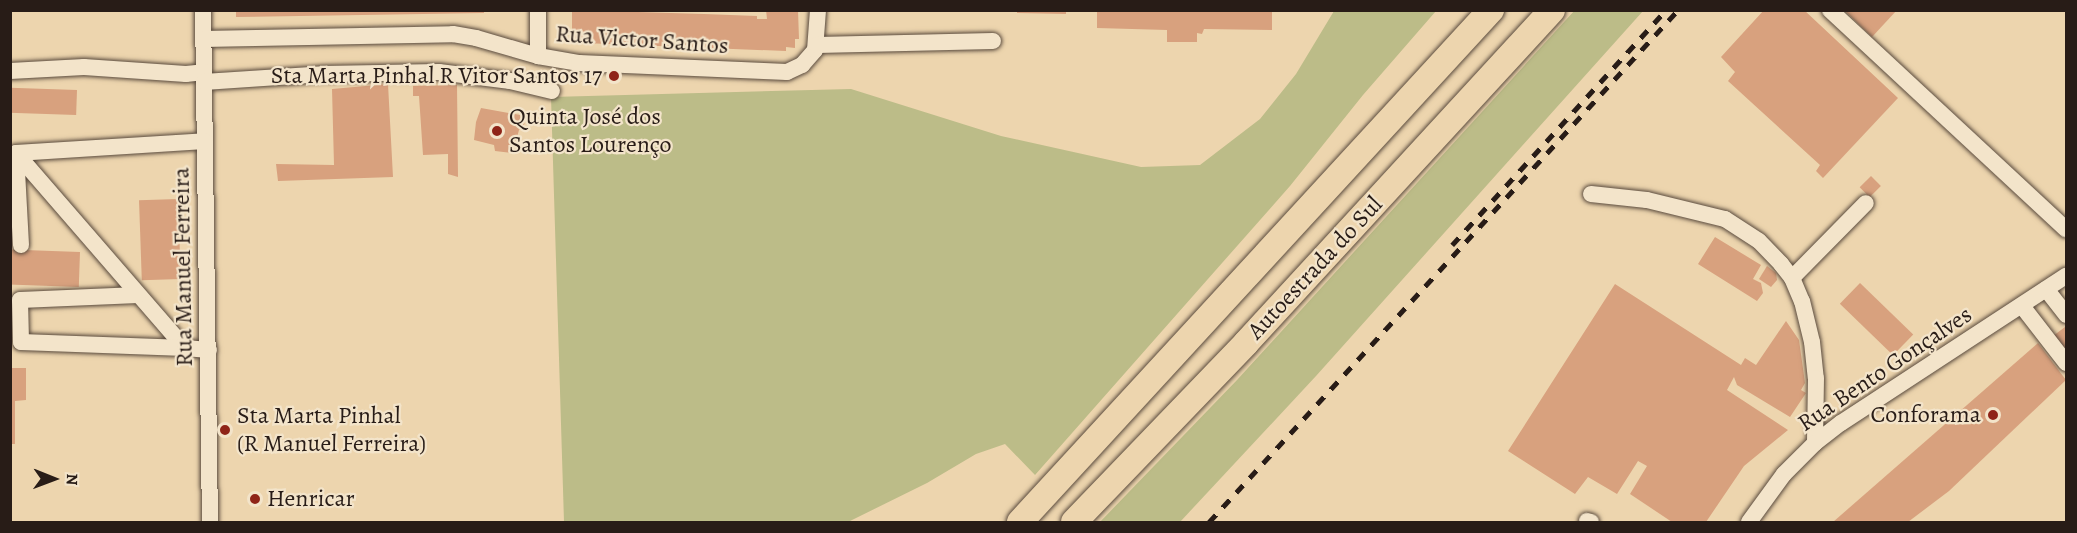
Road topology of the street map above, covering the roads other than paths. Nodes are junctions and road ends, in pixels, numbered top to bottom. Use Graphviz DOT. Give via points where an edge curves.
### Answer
graph roads {
  1 [pos="203,10"];
  2 [pos="538,10"];
  3 [pos="818,10"];
  4 [pos="1491,10"];
  5 [pos="1552,10"];
  6 [pos="1830,10"];
  7 [pos="203,39"];
  8 [pos="993,41"];
  9 [pos="817,45"];
  10 [pos="538,56"];
  11 [pos="10,71"];
  12 [pos="204,77"];
  13 [pos="552,91"];
  14 [pos="205,141"];
  15 [pos="16,153"];
  16 [pos="1591,194"];
  17 [pos="1866,203"];
  18 [pos="2067,229"];
  19 [pos="21,245"];
  20 [pos="2067,276"];
  21 [pos="1792,278"];
  22 [pos="2046,289"];
  23 [pos="138,295"];
  24 [pos="2022,306"];
  25 [pos="2064,312"];
  26 [pos="2037,326"];
  27 [pos="185,348"];
  28 [pos="208,350"];
  29 [pos="2067,363"];
  30 [pos="1815,443"];
  31 [pos="210,522"];
  32 [pos="1020,522"];
  33 [pos="1074,522"];
  34 [pos="1749,522"];
  1 -- 7 [label="street, Rua Manuel Ferreira"];
  2 -- 10 [label="street"];
  3 -- 9 [label="street"];
  4 -- 32 [label="highway, Autoestrada do Sul"];
  5 -- 33 [label="highway, Autoestrada do Sul" via="1246,343"];
  6 -- 18 [label="street"];
  7 -- 10 [label="street, Rua Victor Santos" via="453,34"];
  7 -- 12 [label="street, Rua Manuel Ferreira"];
  8 -- 9 [label="street"];
  9 -- 10 [label="street, Rua Victor Santos" via="802,65 787,72 591,64"];
  11 -- 12 [label="street" via="84,68"];
  12 -- 13 [label="street" via="439,72"];
  12 -- 14 [label="street, Rua Manuel Ferreira"];
  14 -- 15 [label="street"];
  14 -- 28 [label="street, Rua Manuel Ferreira"];
  15 -- 19 [label="street"];
  15 -- 23 [label="street"];
  16 -- 21 [label="street" via="1647,200 1725,219 1758,241"];
  17 -- 21 [label="street"];
  20 -- 22 [label="street, Rua Bento Gonçalves"];
  21 -- 30 [label="street" via="1812,342"];
  22 -- 24 [label="street, Rua Bento Gonçalves"];
  22 -- 25 [label="street"];
  23 -- 27 [label="street"];
  23 -- 27 [label="street" via="20,300 21,342"];
  24 -- 26 [label="street"];
  24 -- 30 [label="street, Rua Bento Gonçalves"];
  25 -- 26 [label="street"];
  26 -- 29 [label="street"];
  27 -- 28 [label="street"];
  28 -- 31 [label="street, Rua Manuel Ferreira"];
  30 -- 34 [label="street, Rua Bento Gonçalves" via="1784,474"];
}
